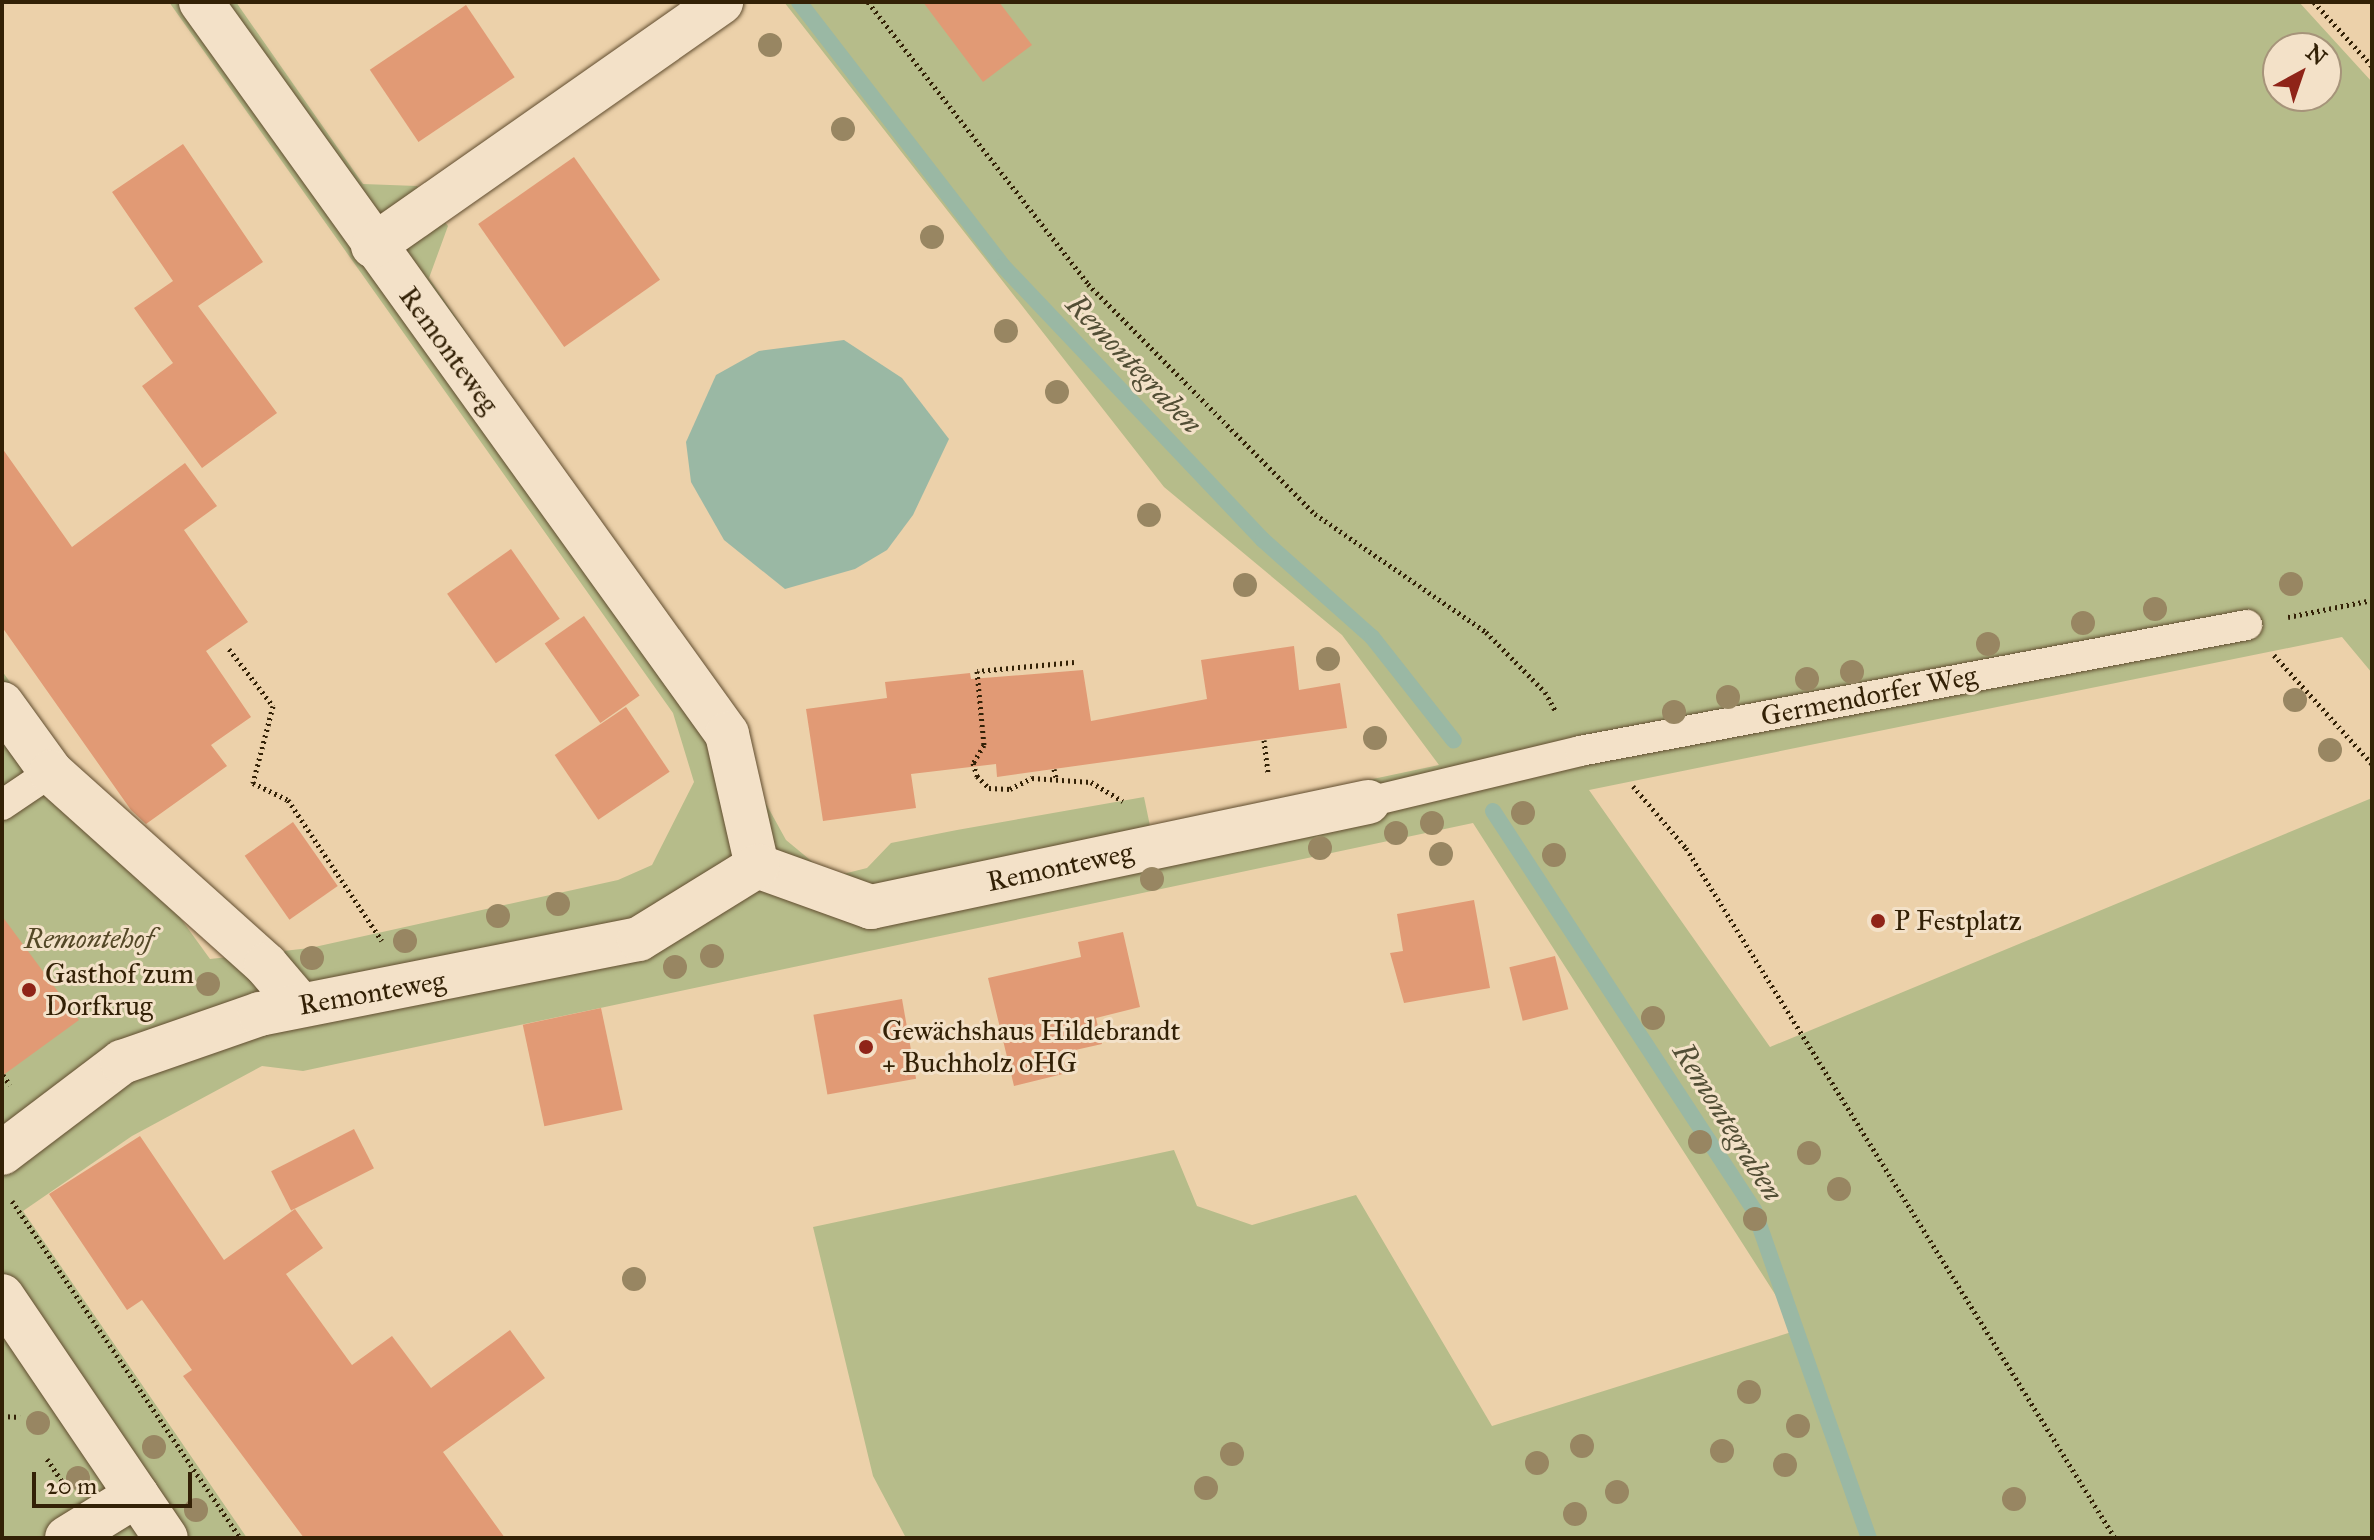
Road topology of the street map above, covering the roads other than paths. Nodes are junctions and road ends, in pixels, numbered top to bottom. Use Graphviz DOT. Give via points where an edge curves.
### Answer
graph roads {
  1 [pos="201,2"];
  2 [pos="721,2"];
  3 [pos="373,246"];
  4 [pos="2247,625"];
  5 [pos="2,704"];
  6 [pos="51,772"];
  7 [pos="1368,802"];
  8 [pos="2,805"];
  9 [pos="757,866"];
  10 [pos="300,1005"];
  11 [pos="2,1153"];
  12 [pos="2,1296"];
  13 [pos="137,1495"];
  14 [pos="78,1531"];
  15 [pos="166,1538"];
  1 -- 3 [label="street, Remonteweg"];
  2 -- 3 [label="street"];
  3 -- 9 [label="street, Remonteweg" via="727,734"];
  4 -- 7 [label="lane, Germendorfer Weg" via="1580,751"];
  5 -- 6 [label="street"];
  6 -- 8 [label="lane"];
  6 -- 10 [label="street" via="266,965"];
  7 -- 9 [label="street, Remonteweg" via="871,907"];
  9 -- 10 [label="street, Remonteweg" via="639,939"];
  10 -- 11 [label="street, Remonteweg" via="122,1062"];
  12 -- 13 [label="street"];
  13 -- 14 [label="street"];
  13 -- 15 [label="street"];
}
